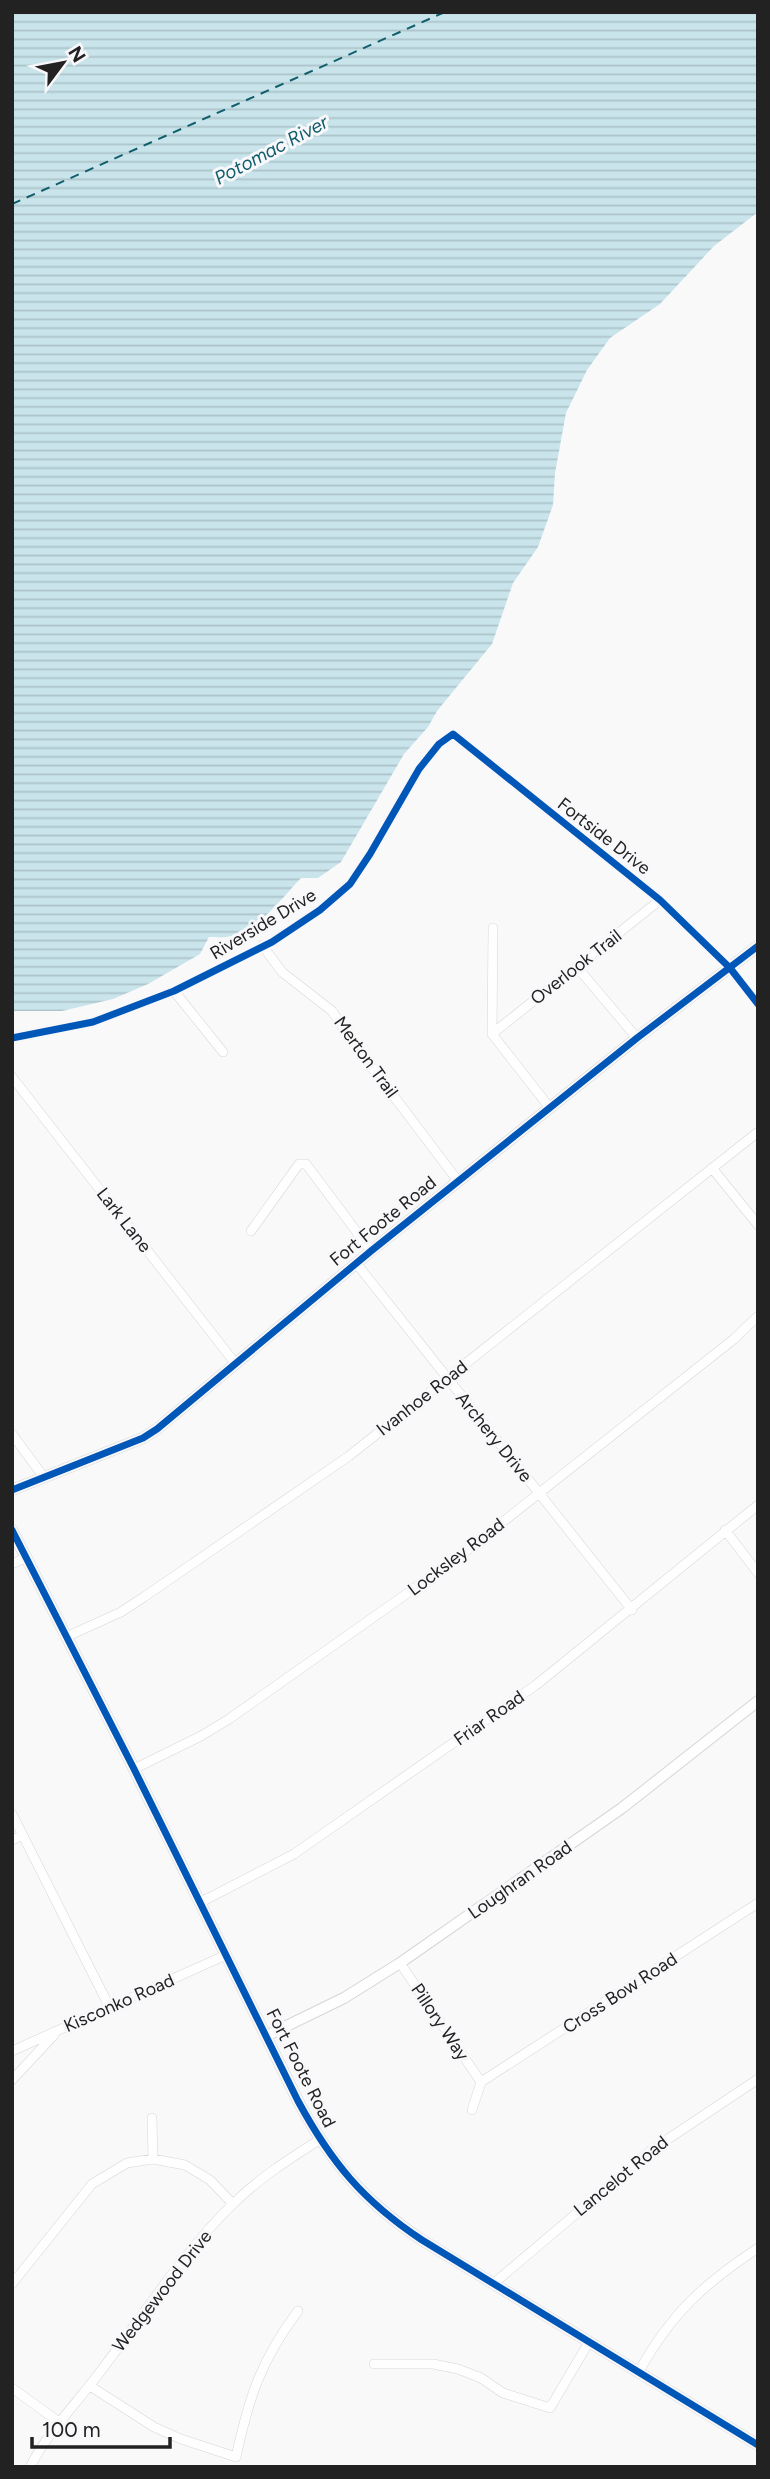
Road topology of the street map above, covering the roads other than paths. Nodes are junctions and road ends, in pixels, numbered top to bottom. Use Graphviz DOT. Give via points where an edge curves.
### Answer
graph roads {
  1 [pos="453,734"];
  2 [pos="660,900"];
  3 [pos="493,928"];
  4 [pos="262,945"];
  5 [pos="758,946"];
  6 [pos="577,967"];
  7 [pos="730,968"];
  8 [pos="174,991"];
  9 [pos="758,1004"];
  10 [pos="492,1034"];
  11 [pos="12,1038"];
  12 [pos="638,1038"];
  13 [pos="223,1052"];
  14 [pos="12,1077"];
  15 [pos="550,1108"];
  16 [pos="758,1132"];
  17 [pos="712,1168"];
  18 [pos="458,1181"];
  19 [pos="758,1224"];
  20 [pos="251,1231"];
  21 [pos="371,1251"];
  22 [pos="356,1263"];
  23 [pos="758,1316"];
  24 [pos="235,1363"];
  25 [pos="447,1378"];
  26 [pos="12,1434"];
  27 [pos="43,1476"];
  28 [pos="12,1490"];
  29 [pos="539,1494"];
  30 [pos="758,1505"];
  31 [pos="12,1530"];
  32 [pos="726,1530"];
  33 [pos="27,1557"];
  34 [pos="12,1564"];
  35 [pos="758,1573"];
  36 [pos="632,1609"];
  37 [pos="68,1636"];
  38 [pos="758,1701"];
  39 [pos="134,1769"];
  40 [pos="12,1814"];
  41 [pos="23,1835"];
  42 [pos="12,1840"];
  43 [pos="201,1902"];
  44 [pos="758,1903"];
  45 [pos="226,1955"];
  46 [pos="400,1963"];
  47 [pos="109,2006"];
  48 [pos="59,2029"];
  49 [pos="266,2036"];
  50 [pos="12,2050"];
  51 [pos="758,2079"];
  52 [pos="12,2080"];
  53 [pos="481,2082"];
  54 [pos="472,2109"];
  55 [pos="152,2118"];
  56 [pos="319,2140"];
  57 [pos="153,2159"];
  58 [pos="233,2204"];
  59 [pos="758,2248"];
  60 [pos="12,2284"];
  61 [pos="493,2284"];
  62 [pos="298,2311"];
  63 [pos="589,2342"];
  64 [pos="374,2364"];
  65 [pos="638,2372"];
  66 [pos="90,2386"];
  67 [pos="12,2388"];
  68 [pos="59,2423"];
  69 [pos="758,2445"];
  70 [pos="30,2467"];
  1 -- 2 [label="street, Fortside Drive"];
  1 -- 4 [label="street, Riverside Drive" via="419,769 350,884 320,910"];
  2 -- 6 [label="street, Overlook Trail"];
  2 -- 7 [label="street, Fortside Drive"];
  3 -- 10 [label="street"];
  4 -- 8 [label="street, Riverside Drive"];
  4 -- 18 [label="street, Merton Trail" via="282,972 332,1011"];
  5 -- 7 [label="street, Fort Foote Road"];
  6 -- 10 [label="street, Overlook Trail"];
  6 -- 12 [label="street"];
  7 -- 9 [label="street, Fortside Drive"];
  7 -- 12 [label="street, Fort Foote Road"];
  8 -- 11 [label="street, Riverside Drive" via="93,1022"];
  8 -- 13 [label="street"];
  10 -- 15 [label="street"];
  12 -- 15 [label="street, Fort Foote Road"];
  14 -- 24 [label="street, Lark Lane"];
  15 -- 18 [label="street, Fort Foote Road"];
  16 -- 17 [label="street, Ivanhoe Road"];
  17 -- 19 [label="street"];
  17 -- 25 [label="street, Ivanhoe Road"];
  18 -- 21 [label="street, Fort Foote Road"];
  20 -- 21 [label="street" via="299,1164 306,1164"];
  21 -- 22 [label="street, Fort Foote Road"];
  22 -- 24 [label="street, Fort Foote Road"];
  22 -- 25 [label="street, Archery Drive"];
  23 -- 29 [label="street, Locksley Road"];
  24 -- 27 [label="street, Fort Foote Road" via="143,1438"];
  25 -- 29 [label="street, Archery Drive"];
  25 -- 37 [label="street, Ivanhoe Road" via="349,1456 167,1582 121,1612"];
  26 -- 27 [label="street"];
  27 -- 28 [label="street, Fort Foote Road"];
  29 -- 36 [label="street, Archery Drive"];
  29 -- 39 [label="street, Locksley Road" via="434,1576 229,1719"];
  30 -- 32 [label="street, Friar Road"];
  31 -- 33 [label="street, Fort Foote Road"];
  32 -- 35 [label="street"];
  32 -- 36 [label="street, Friar Road"];
  33 -- 34 [label="street"];
  33 -- 37 [label="street, Fort Foote Road"];
  36 -- 43 [label="street, Friar Road" via="536,1685 323,1834 268,1869"];
  37 -- 39 [label="street, Fort Foote Road"];
  38 -- 46 [label="street, Loughran Road" via="622,1808"];
  39 -- 43 [label="street, Fort Foote Road"];
  40 -- 41 [label="street"];
  41 -- 42 [label="street"];
  41 -- 47 [label="street"];
  43 -- 45 [label="street, Fort Foote Road"];
  44 -- 53 [label="street, Cross Bow Road"];
  45 -- 47 [label="street, Kisconko Road"];
  45 -- 49 [label="street, Fort Foote Road"];
  46 -- 49 [label="street, Loughran Road" via="344,1998"];
  46 -- 53 [label="street, Pillory Way"];
  47 -- 48 [label="street, Kisconko Road"];
  48 -- 50 [label="street, Kisconko Road"];
  48 -- 52 [label="street"];
  49 -- 56 [label="street, Fort Foote Road"];
  51 -- 61 [label="street, Lancelot Road" via="650,2151"];
  53 -- 54 [label="street"];
  55 -- 57 [label="street"];
  56 -- 58 [label="street, Wedgewood Drive"];
  56 -- 61 [label="street, Fort Foote Road" via="355,2185 396,2223"];
  57 -- 58 [label="street" via="198,2171"];
  57 -- 60 [label="street" via="127,2163 92,2184"];
  58 -- 66 [label="street, Wedgewood Drive" via="178,2268"];
  59 -- 65 [label="street" via="684,2306"];
  61 -- 63 [label="street, Fort Foote Road"];
  62 -- 66 [label="street" via="262,2367 236,2457 154,2427"];
  63 -- 64 [label="street" via="550,2408 503,2393 458,2369 433,2364"];
  63 -- 65 [label="street, Fort Foote Road"];
  65 -- 69 [label="street, Fort Foote Road"];
  66 -- 68 [label="street, Wedgewood Drive"];
  67 -- 68 [label="street"];
  68 -- 70 [label="street, Wedgewood Drive"];
}
